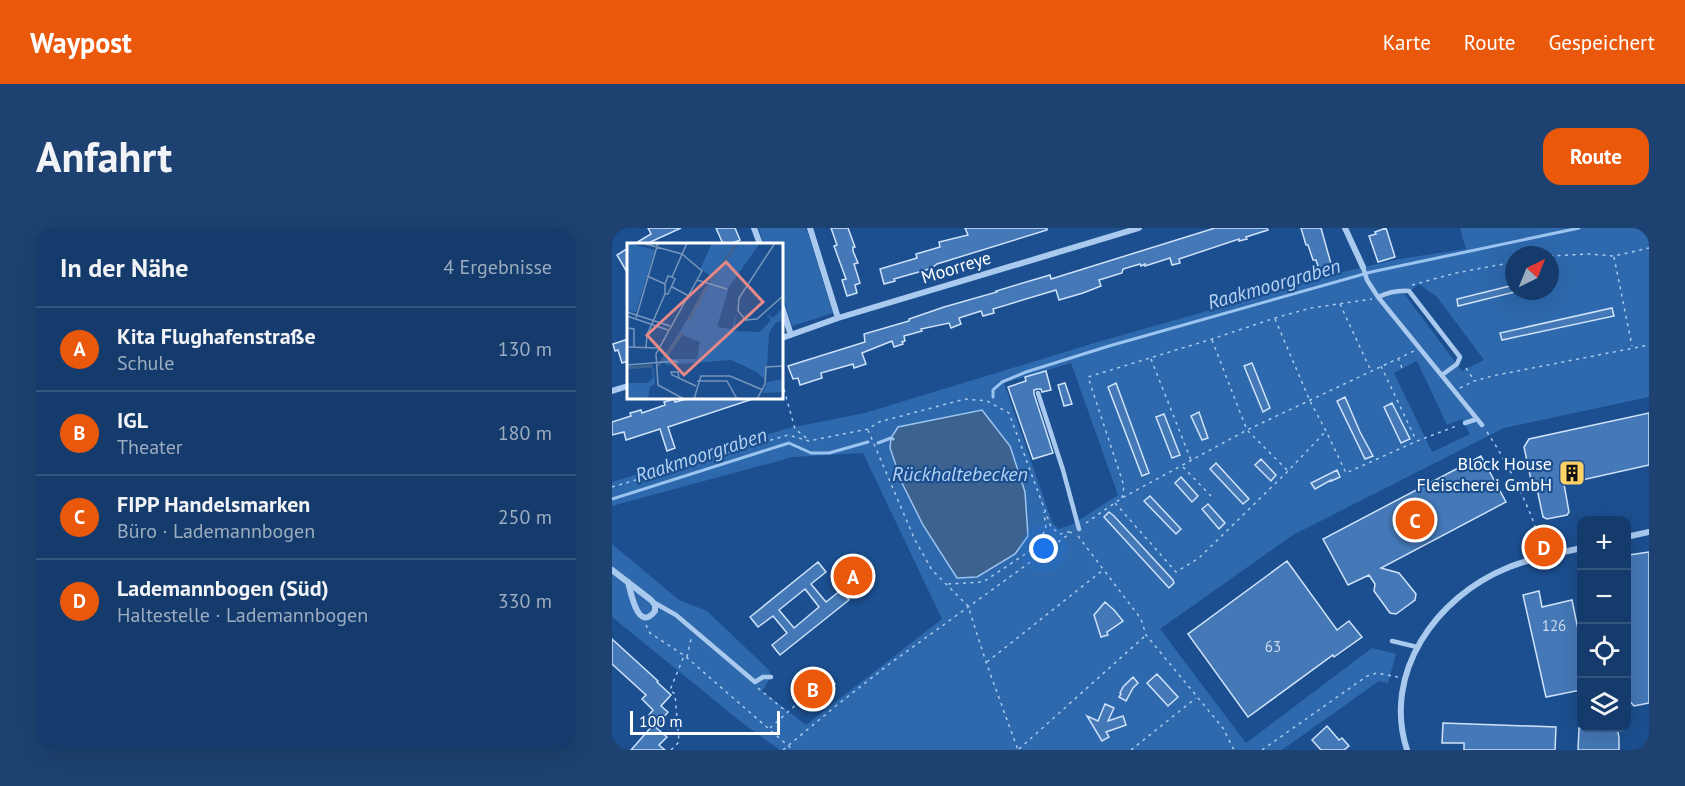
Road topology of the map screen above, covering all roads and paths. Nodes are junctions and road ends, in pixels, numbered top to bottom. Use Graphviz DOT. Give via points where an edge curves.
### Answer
graph roads {
  1 [pos="754,228"];
  2 [pos="810,228"];
  3 [pos="1139,228"];
  4 [pos="1345,228"];
  5 [pos="760,243"];
  6 [pos="1649,248"];
  7 [pos="1559,256"];
  8 [pos="1614,256"];
  9 [pos="1505,264"];
  10 [pos="1363,267"];
  11 [pos="1412,285"];
  12 [pos="1378,297"];
  13 [pos="1340,303"];
  14 [pos="783,310"];
  15 [pos="838,318"];
  16 [pos="1275,318"];
  17 [pos="790,335"];
  18 [pos="783,338"];
  19 [pos="1212,339"];
  20 [pos="1649,345"];
  21 [pos="1632,348"];
  22 [pos="1420,349"];
  23 [pos="1151,358"];
  24 [pos="1398,358"];
  25 [pos="1381,366"];
  26 [pos="1402,368"];
  27 [pos="1466,368"];
  28 [pos="1371,371"];
  29 [pos="1442,375"];
  30 [pos="1474,381"];
  31 [pos="627,386"];
  32 [pos="783,386"];
  33 [pos="612,391"];
  34 [pos="1454,391"];
  35 [pos="1038,393"];
  36 [pos="1310,401"];
  37 [pos="1477,418"];
  38 [pos="1465,423"];
  39 [pos="1482,425"];
  40 [pos="868,429"];
  41 [pos="1247,430"];
  42 [pos="1326,431"];
  43 [pos="809,441"];
  44 [pos="1417,441"];
  45 [pos="1191,460"];
  46 [pos="1182,466"];
  47 [pos="1288,471"];
  48 [pos="612,487"];
  49 [pos="1210,496"];
  50 [pos="1122,498"];
  51 [pos="1115,502"];
  52 [pos="1043,508"];
  53 [pos="1076,530"];
  54 [pos="1649,532"];
  55 [pos="1631,536"];
  56 [pos="1577,549"];
  57 [pos="1544,556"];
  58 [pos="1103,569"];
  59 [pos="612,570"];
  60 [pos="628,582"];
  61 [pos="946,584"];
  62 [pos="651,600"];
  63 [pos="968,606"];
  64 [pos="642,615"];
  65 [pos="1146,635"];
  66 [pos="691,639"];
  67 [pos="1392,641"];
  68 [pos="1417,647"];
  69 [pos="686,656"];
  70 [pos="986,662"];
  71 [pos="771,677"];
  72 [pos="1404,679"];
  73 [pos="755,682"];
  74 [pos="1196,697"];
  75 [pos="798,703"];
  76 [pos="787,712"];
  77 [pos="769,728"];
  78 [pos="787,746"];
  79 [pos="671,750"];
  80 [pos="783,750"];
  81 [pos="793,750"];
  82 [pos="1018,750"];
  83 [pos="1131,750"];
  84 [pos="1234,750"];
  85 [pos="1262,750"];
  86 [pos="1407,750"];
  1 -- 5 [label="street"];
  2 -- 15 [label="street"];
  3 -- 15 [label="street, Moorreye"];
  4 -- 10 [label="street"];
  6 -- 8 [label="path"];
  7 -- 8 [label="path"];
  8 -- 21 [label="path"];
  9 -- 11 [label="path"];
  10 -- 12 [label="lane"];
  12 -- 13 [label="path"];
  12 -- 22 [label="lane"];
  12 -- 29 [label="lane" via="1409,291 1460,357"];
  13 -- 16 [label="path"];
  13 -- 28 [label="path"];
  14 -- 17 [label="street"];
  15 -- 17 [label="street, Moorreye"];
  16 -- 19 [label="path"];
  16 -- 36 [label="path"];
  17 -- 18 [label="street, Moorreye"];
  19 -- 23 [label="path"];
  19 -- 41 [label="path"];
  20 -- 21 [label="path"];
  21 -- 30 [label="path"];
  22 -- 24 [label="path"];
  22 -- 29 [label="lane"];
  23 -- 45 [label="path"];
  23 -- 50 [label="path" via="1088,377 1124,486"];
  24 -- 25 [label="path"];
  24 -- 26 [label="path"];
  25 -- 28 [label="path"];
  25 -- 44 [label="path"];
  27 -- 30 [label="path"];
  28 -- 36 [label="path"];
  29 -- 34 [label="lane"];
  30 -- 34 [label="path"];
  31 -- 33 [label="street"];
  32 -- 43 [label="path" via="795,429"];
  34 -- 37 [label="lane"];
  35 -- 53 [label="lane" via="1064,470"];
  36 -- 41 [label="path"];
  36 -- 42 [label="path"];
  37 -- 38 [label="lane"];
  37 -- 39 [label="lane"];
  38 -- 44 [label="path"];
  39 -- 57 [label="path" via="1517,485"];
  40 -- 43 [label="path"];
  40 -- 52 [label="path" via="879,422 965,399 987,401 1009,413"];
  40 -- 61 [label="path" via="915,540 932,570"];
  41 -- 45 [label="path"];
  41 -- 47 [label="path"];
  42 -- 44 [label="path" via="1346,473"];
  42 -- 47 [label="path"];
  43 -- 48 [label="path" via="788,435"];
  45 -- 46 [label="path"];
  46 -- 49 [label="path"];
  46 -- 50 [label="path"];
  47 -- 51 [label="path" via="1199,558 1176,572"];
  50 -- 51 [label="path"];
  51 -- 53 [label="path"];
  52 -- 53 [label="path" via="1051,527 1060,534"];
  52 -- 61 [label="path" via="1046,530 1033,549 983,582"];
  53 -- 58 [label="path"];
  53 -- 63 [label="path"];
  54 -- 55 [label="street"];
  56 -- 57 [label="street"];
  57 -- 68 [label="street" via="1482,580 1446,610"];
  58 -- 65 [label="path" via="1141,619"];
  58 -- 70 [label="path"];
  59 -- 60 [label="street"];
  60 -- 62 [label="street"];
  60 -- 64 [label="street" via="633,604"];
  61 -- 63 [label="path"];
  62 -- 64 [label="street" via="655,610 647,617"];
  62 -- 73 [label="lane" via="676,615"];
  63 -- 70 [label="path"];
  63 -- 78 [label="path"];
  64 -- 69 [label="path" via="650,633"];
  65 -- 74 [label="path"];
  65 -- 82 [label="path"];
  66 -- 69 [label="path"];
  67 -- 68 [label="lane"];
  68 -- 72 [label="street"];
  69 -- 77 [label="path"];
  69 -- 79 [label="path" via="670,690 675,694 679,742"];
  70 -- 82 [label="path"];
  71 -- 73 [label="lane"];
  72 -- 85 [label="path" via="1377,673 1367,676"];
  72 -- 86 [label="street" via="1399,717"];
  73 -- 76 [label="path"];
  74 -- 83 [label="path"];
  74 -- 84 [label="path" via="1223,728"];
  75 -- 76 [label="path"];
  76 -- 77 [label="path"];
  77 -- 78 [label="path"];
  78 -- 80 [label="path"];
  78 -- 81 [label="path"];
}
